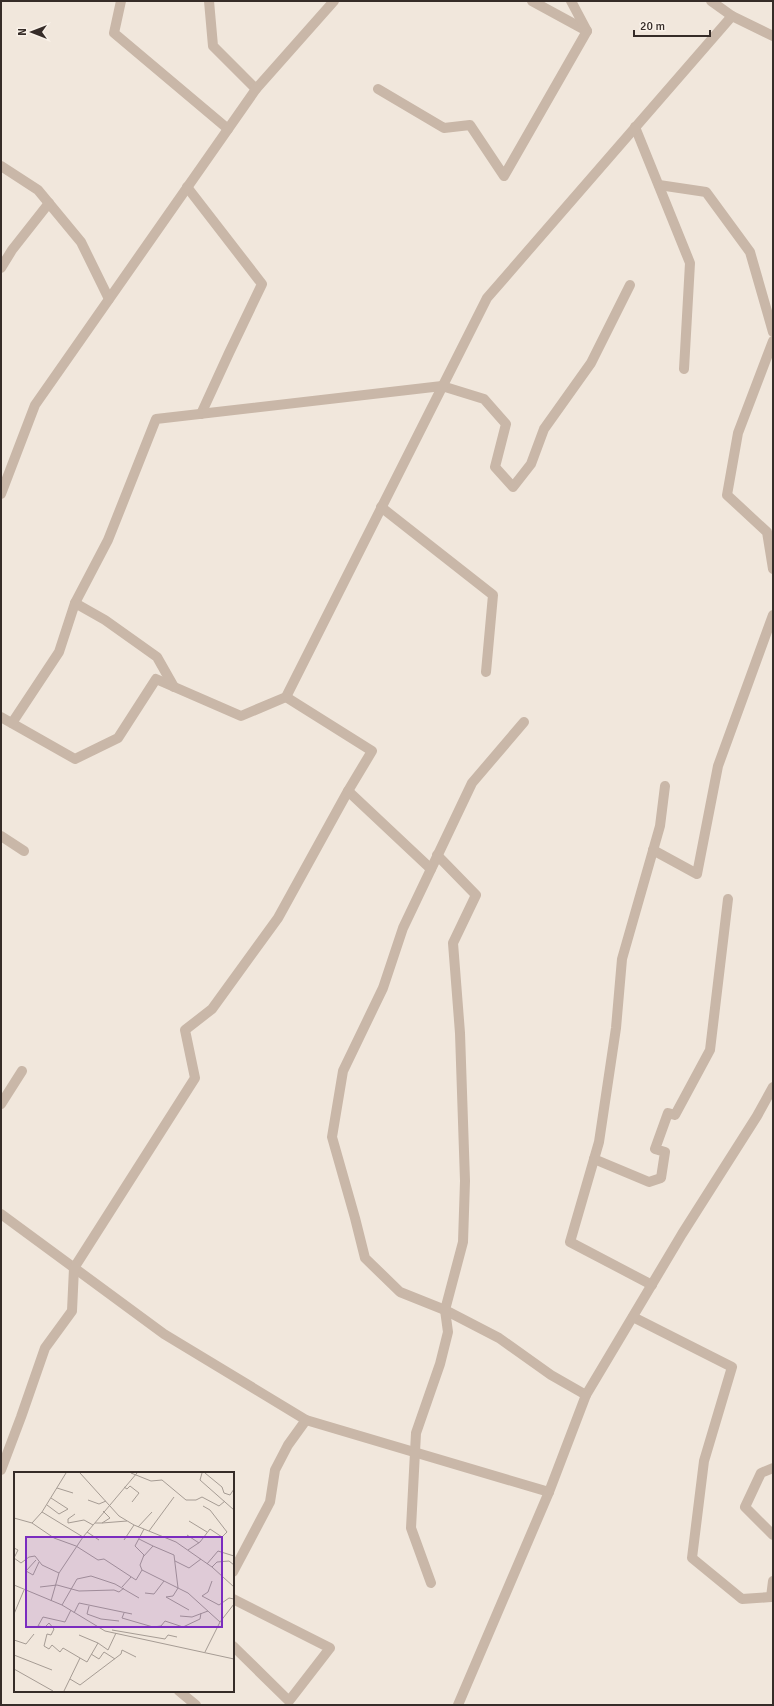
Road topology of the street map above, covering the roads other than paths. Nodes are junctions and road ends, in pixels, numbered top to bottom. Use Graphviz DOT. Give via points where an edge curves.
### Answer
graph roads {
  1 [pos="121,1"];
  2 [pos="209,1"];
  3 [pos="334,1"];
  4 [pos="532,1"];
  5 [pos="571,1"];
  6 [pos="711,1"];
  7 [pos="732,16"];
  8 [pos="587,31"];
  9 [pos="773,36"];
  10 [pos="256,89"];
  11 [pos="378,89"];
  12 [pos="635,127"];
  13 [pos="228,129"];
  14 [pos="1,166"];
  15 [pos="658,185"];
  16 [pos="187,187"];
  17 [pos="49,203"];
  18 [pos="1,268"];
  19 [pos="630,285"];
  20 [pos="110,299"];
  21 [pos="773,332"];
  22 [pos="773,341"];
  23 [pos="684,369"];
  24 [pos="442,386"];
  25 [pos="201,414"];
  26 [pos="1,494"];
  27 [pos="382,507"];
  28 [pos="773,569"];
  29 [pos="75,603"];
  30 [pos="773,615"];
  31 [pos="486,672"];
  32 [pos="174,687"];
  33 [pos="286,697"];
  34 [pos="1,717"];
  35 [pos="524,722"];
  36 [pos="12,723"];
  37 [pos="665,786"];
  38 [pos="348,791"];
  39 [pos="1,836"];
  40 [pos="653,850"];
  41 [pos="24,851"];
  42 [pos="436,855"];
  43 [pos="431,869"];
  44 [pos="728,899"];
  45 [pos="22,1071"];
  46 [pos="773,1087"];
  47 [pos="1,1104"];
  48 [pos="594,1160"];
  49 [pos="1,1214"];
  50 [pos="74,1268"];
  51 [pos="652,1285"];
  52 [pos="445,1310"];
  53 [pos="633,1317"];
  54 [pos="586,1395"];
  55 [pos="306,1420"];
  56 [pos="415,1451"];
  57 [pos="773,1468"];
  58 [pos="1,1470"];
  59 [pos="549,1492"];
  60 [pos="773,1535"];
  61 [pos="234,1570"];
  62 [pos="773,1581"];
  63 [pos="431,1583"];
  64 [pos="234,1600"];
  65 [pos="234,1647"];
  66 [pos="180,1692"];
  67 [pos="196,1705"];
  68 [pos="458,1705"];
  1 -- 13 [label="street" via="114,33"];
  2 -- 10 [label="street" via="213,46"];
  3 -- 10 [label="street"];
  4 -- 8 [label="street"];
  5 -- 8 [label="street"];
  6 -- 7 [label="street"];
  7 -- 9 [label="street"];
  7 -- 12 [label="street"];
  8 -- 11 [label="street" via="504,176 470,125 444,128"];
  10 -- 13 [label="street"];
  12 -- 15 [label="street"];
  12 -- 24 [label="street" via="486,298"];
  13 -- 16 [label="street"];
  14 -- 17 [label="street" via="38,190"];
  15 -- 21 [label="street" via="706,192 750,252"];
  15 -- 23 [label="street" via="690,263"];
  16 -- 20 [label="street"];
  16 -- 25 [label="street" via="262,284"];
  17 -- 18 [label="street"];
  17 -- 20 [label="street" via="81,242"];
  19 -- 24 [label="street" via="591,362 544,428 531,464 513,487 495,467 506,424 484,399"];
  20 -- 26 [label="street" via="35,405"];
  22 -- 28 [label="street" via="738,433 727,495 767,532"];
  24 -- 25 [label="street"];
  24 -- 27 [label="street"];
  25 -- 29 [label="street" via="156,419 108,540"];
  27 -- 31 [label="street" via="493,595"];
  27 -- 33 [label="street"];
  29 -- 32 [label="street" via="105,620 157,657"];
  29 -- 36 [label="street" via="59,652"];
  30 -- 40 [label="street" via="718,766 697,874"];
  32 -- 33 [label="street" via="241,716"];
  32 -- 36 [label="street" via="156,679 118,738 75,759"];
  33 -- 38 [label="street" via="372,751"];
  34 -- 36 [label="street"];
  35 -- 42 [label="street" via="472,783"];
  37 -- 40 [label="street" via="660,826"];
  38 -- 43 [label="street"];
  38 -- 50 [label="street" via="278,918 212,1009 185,1030 196,1078"];
  39 -- 41 [label="street"];
  40 -- 48 [label="street" via="622,959 616,1028"];
  42 -- 43 [label="street"];
  42 -- 52 [label="street" via="476,895 453,943 460,1033 465,1181 463,1242"];
  43 -- 52 [label="street" via="403,928 383,988 343,1072 332,1138 364,1258 400,1292"];
  44 -- 48 [label="street" via="710,1050 676,1115 668,1113 655,1149 665,1152 661,1178 649,1182"];
  45 -- 47 [label="street"];
  46 -- 51 [label="street"];
  48 -- 51 [label="street" via="570,1242"];
  49 -- 50 [label="street"];
  50 -- 55 [label="street" via="164,1334"];
  50 -- 58 [label="street" via="72,1312 45,1348"];
  51 -- 53 [label="street"];
  52 -- 54 [label="street" via="499,1338 551,1375"];
  52 -- 56 [label="street" via="448,1332 440,1364 416,1433"];
  53 -- 54 [label="street"];
  53 -- 62 [label="street" via="732,1367 704,1461 692,1558 742,1599 771,1597"];
  54 -- 59 [label="street"];
  55 -- 56 [label="street"];
  55 -- 61 [label="street" via="288,1445 275,1470 270,1502"];
  56 -- 59 [label="street"];
  56 -- 63 [label="street" via="411,1528"];
  57 -- 60 [label="street" via="761,1473 744,1508"];
  59 -- 68 [label="street"];
  64 -- 65 [label="street" via="330,1648 289,1701"];
  66 -- 67 [label="street"];
}
